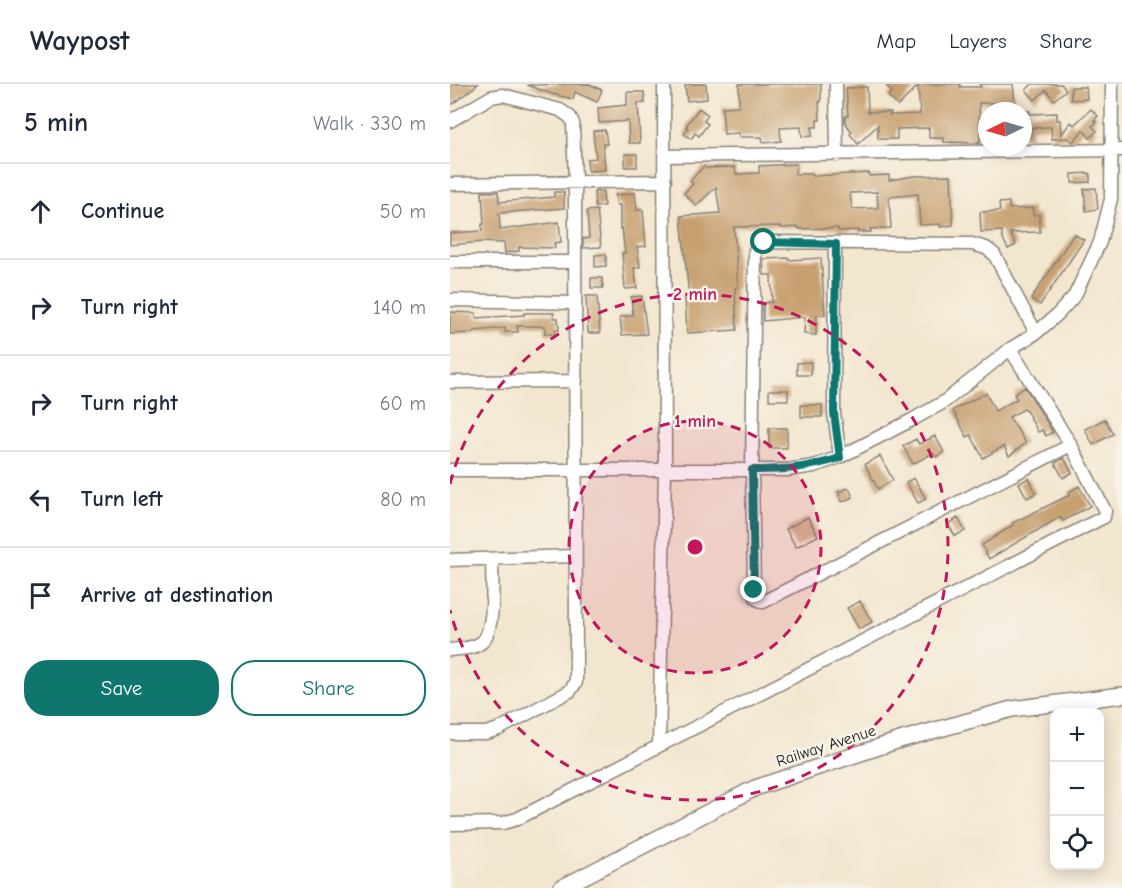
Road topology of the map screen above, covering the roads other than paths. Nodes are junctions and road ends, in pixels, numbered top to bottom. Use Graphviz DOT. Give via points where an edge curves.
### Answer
graph roads {
  1 [pos="664,84"];
  2 [pos="836,84"];
  3 [pos="1112,84"];
  4 [pos="450,121"];
  5 [pos="1117,150"];
  6 [pos="837,155"];
  7 [pos="665,156"];
  8 [pos="665,181"];
  9 [pos="575,183"];
  10 [pos="450,184"];
  11 [pos="836,244"];
  12 [pos="450,262"];
  13 [pos="574,262"];
  14 [pos="450,300"];
  15 [pos="574,303"];
  16 [pos="1036,333"];
  17 [pos="1010,349"];
  18 [pos="450,381"];
  19 [pos="576,381"];
  20 [pos="1071,445"];
  21 [pos="840,458"];
  22 [pos="450,470"];
  23 [pos="576,470"];
  24 [pos="752,470"];
  25 [pos="665,471"];
  26 [pos="575,556"];
  27 [pos="492,559"];
  28 [pos="450,560"];
  29 [pos="450,650"];
  30 [pos="1122,695"];
  31 [pos="450,733"];
  32 [pos="659,746"];
  33 [pos="450,824"];
  34 [pos="561,888"];
  1 -- 7 [label="street"];
  2 -- 6 [label="street"];
  3 -- 5 [label="street"];
  4 -- 9 [label="street" via="496,95 565,113 573,123"];
  5 -- 6 [label="street"];
  5 -- 16 [label="street" via="1111,199 1100,242 1075,295"];
  6 -- 7 [label="street"];
  7 -- 8 [label="street"];
  8 -- 9 [label="street"];
  8 -- 25 [label="street"];
  9 -- 10 [label="street"];
  9 -- 13 [label="street"];
  11 -- 16 [label="street" via="972,244 986,248 994,254"];
  11 -- 21 [label="street" via="834,413"];
  11 -- 24 [label="street" via="764,242 755,250"];
  12 -- 13 [label="street"];
  13 -- 15 [label="street"];
  14 -- 15 [label="street"];
  15 -- 19 [label="street"];
  16 -- 17 [label="street"];
  17 -- 20 [label="street"];
  17 -- 21 [label="street" via="944,402"];
  18 -- 19 [label="street"];
  19 -- 23 [label="street"];
  20 -- 24 [label="street" via="763,602 754,590"];
  20 -- 32 [label="street" via="1105,511 1104,517"];
  21 -- 24 [label="street" via="787,470"];
  22 -- 23 [label="street"];
  23 -- 25 [label="street"];
  23 -- 26 [label="street"];
  24 -- 25 [label="street"];
  25 -- 32 [label="street"];
  26 -- 27 [label="street"];
  26 -- 31 [label="street" via="574,686 499,729"];
  27 -- 28 [label="street"];
  27 -- 29 [label="street" via="491,612 486,635 477,645"];
  30 -- 34 [label="street, Railway Avenue" via="1012,709 903,739 764,785"];
  32 -- 33 [label="street" via="517,819"];
}
